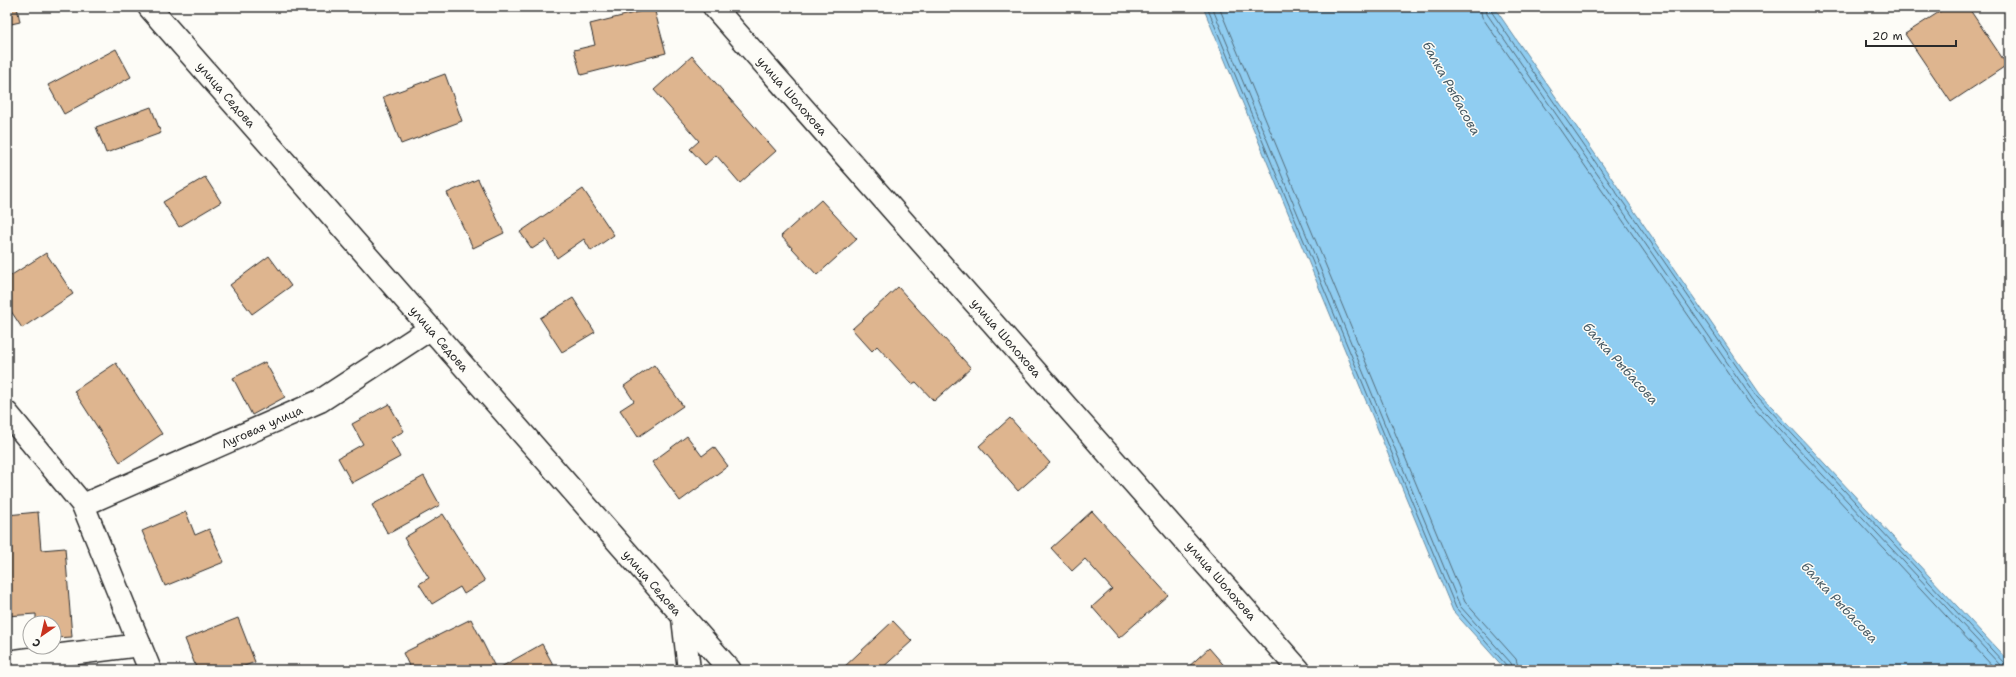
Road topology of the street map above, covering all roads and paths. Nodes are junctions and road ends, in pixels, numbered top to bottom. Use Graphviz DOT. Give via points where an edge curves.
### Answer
graph roads {
  1 [pos="149,7"];
  2 [pos="714,7"];
  3 [pos="430,329"];
  4 [pos="7,413"];
  5 [pos="84,505"];
  6 [pos="683,618"];
  7 [pos="140,645"];
  8 [pos="7,662"];
  9 [pos="150,670"];
  10 [pos="689,670"];
  11 [pos="730,670"];
  12 [pos="1299,670"];
  1 -- 3 [label="street, улица Седова"];
  2 -- 12 [label="street, улица Шолохова"];
  3 -- 5 [label="street, Луговая улица" via="320,401"];
  3 -- 6 [label="street, улица Седова"];
  4 -- 5 [label="street"];
  5 -- 7 [label="street"];
  6 -- 10 [label="street"];
  6 -- 11 [label="street, улица Седова"];
  7 -- 8 [label="street"];
  7 -- 9 [label="street"];
}
